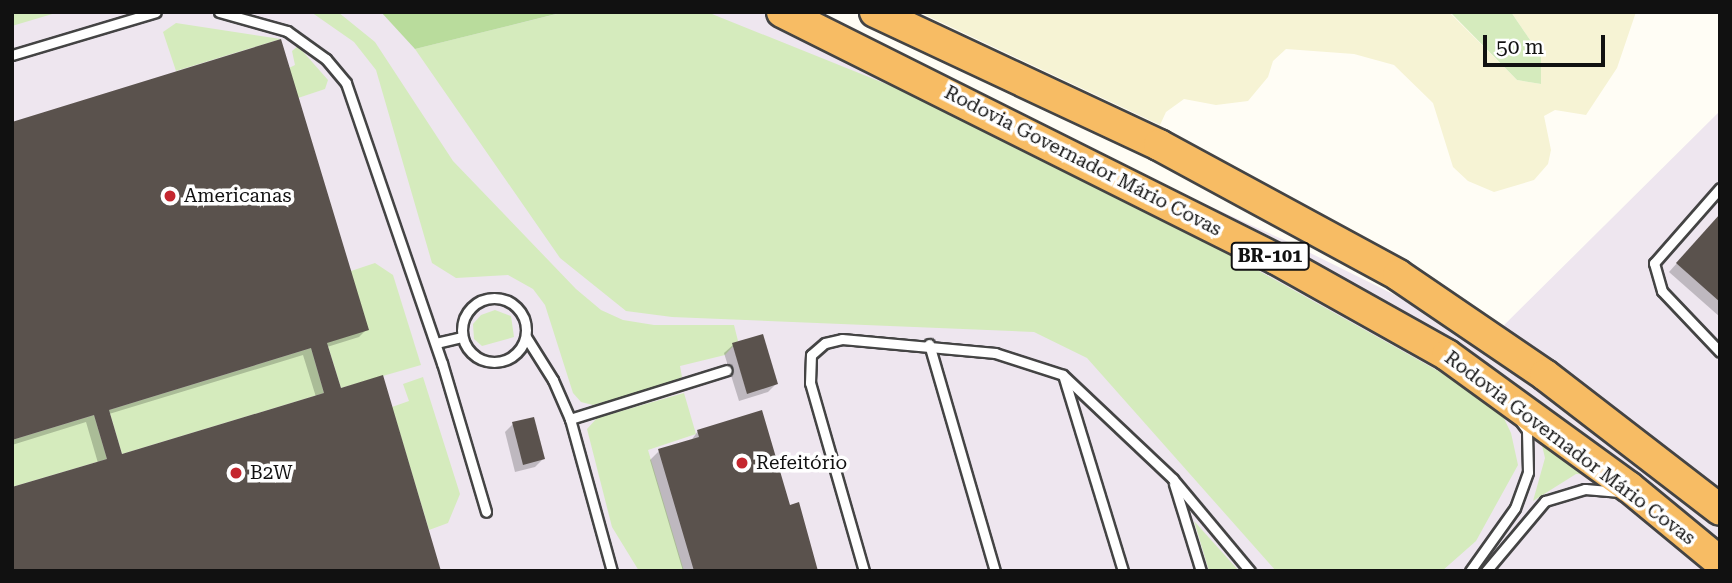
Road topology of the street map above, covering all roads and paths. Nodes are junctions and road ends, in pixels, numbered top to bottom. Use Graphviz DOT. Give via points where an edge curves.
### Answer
graph roads {
  1 [pos="156,12"];
  2 [pos="219,12"];
  3 [pos="782,12"];
  4 [pos="874,12"];
  5 [pos="12,55"];
  6 [pos="1720,188"];
  7 [pos="462,337"];
  8 [pos="526,337"];
  9 [pos="436,343"];
  10 [pos="929,344"];
  11 [pos="1720,352"];
  12 [pos="727,370"];
  13 [pos="1063,375"];
  14 [pos="1505,397"];
  15 [pos="570,419"];
  16 [pos="1173,479"];
  17 [pos="1646,502"];
  18 [pos="1720,510"];
  19 [pos="486,512"];
  20 [pos="1720,562"];
  21 [pos="612,571"];
  22 [pos="863,571"];
  23 [pos="995,571"];
  24 [pos="1123,571"];
  25 [pos="1201,571"];
  26 [pos="1251,571"];
  27 [pos="1470,571"];
  28 [pos="1486,571"];
  1 -- 5 [label="lane"];
  2 -- 9 [label="lane" via="287,31 326,59 346,83"];
  3 -- 14 [label="highway, Rodovia Governador Mário Covas / BR-101" via="1276,259 1447,355"];
  4 -- 18 [label="highway, Rodovia Governador Mário Covas / BR-101" via="1159,145 1398,275 1545,375"];
  6 -- 11 [label="lane" via="1654,263 1662,291 1677,312"];
  7 -- 8 [label="lane" via="476,358 501,363 521,349"];
  7 -- 8 [label="lane" via="467,313 476,303 500,298 521,312"];
  7 -- 9 [label="lane"];
  8 -- 15 [label="lane"];
  9 -- 19 [label="lane"];
  10 -- 13 [label="lane" via="995,353"];
  10 -- 22 [label="lane" via="842,339 825,342 811,355 813,396"];
  10 -- 23 [label="lane"];
  12 -- 15 [label="lane"];
  13 -- 16 [label="lane"];
  13 -- 24 [label="lane"];
  14 -- 17 [label="highway, Rodovia Governador Mário Covas / BR-101"];
  14 -- 27 [label="lane" via="1527,430 1528,472 1515,508"];
  15 -- 21 [label="lane"];
  16 -- 25 [label="lane"];
  16 -- 26 [label="lane"];
  17 -- 20 [label="highway, Rodovia Governador Mário Covas / BR-101"];
  17 -- 28 [label="lane" via="1606,489 1563,492 1545,500"];
}
